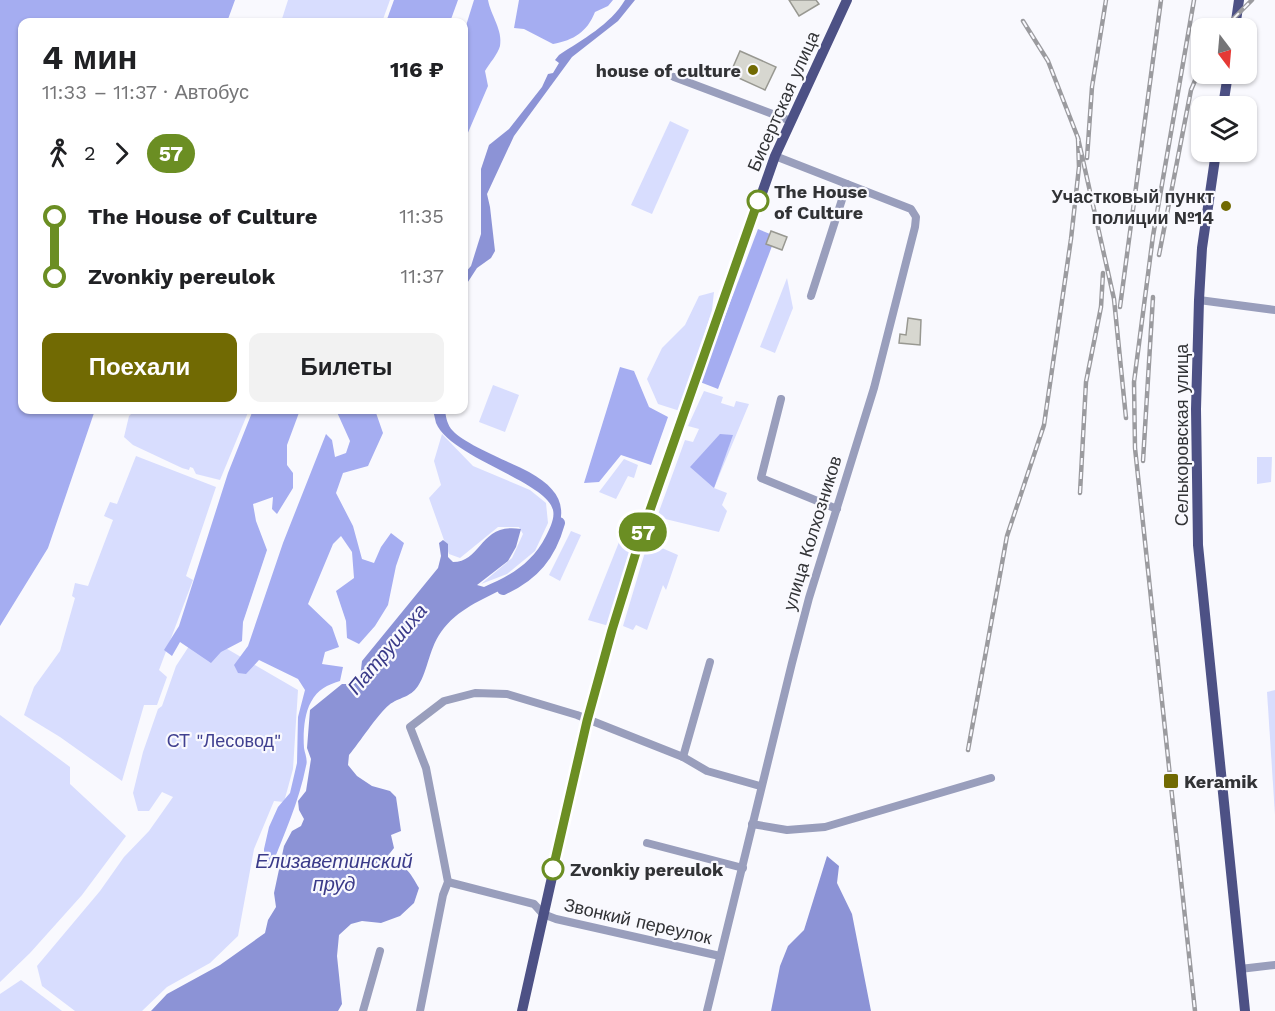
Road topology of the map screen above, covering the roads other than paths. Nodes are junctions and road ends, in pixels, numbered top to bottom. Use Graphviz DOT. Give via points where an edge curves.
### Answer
graph roads {
  1 [pos="847,0"];
  2 [pos="1239,0"];
  3 [pos="1236,18"];
  4 [pos="674,77"];
  5 [pos="791,121"];
  6 [pos="775,156"];
  7 [pos="1215,162"];
  8 [pos="847,184"];
  9 [pos="812,296"];
  10 [pos="1199,300"];
  11 [pos="1275,310"];
  12 [pos="782,399"];
  13 [pos="837,509"];
  14 [pos="710,662"];
  15 [pos="587,721"];
  16 [pos="683,758"];
  17 [pos="991,778"];
  18 [pos="760,786"];
  19 [pos="752,824"];
  20 [pos="647,843"];
  21 [pos="743,868"];
  22 [pos="448,882"];
  23 [pos="543,914"];
  24 [pos="380,951"];
  25 [pos="720,956"];
  26 [pos="1275,965"];
  27 [pos="1239,969"];
  28 [pos="365,1011"];
  29 [pos="420,1011"];
  30 [pos="522,1011"];
  31 [pos="707,1011"];
  32 [pos="1245,1011"];
  1 -- 5 [label="main road, Бисертская улица"];
  2 -- 3 [label="main road"];
  4 -- 5 [label="street"];
  5 -- 6 [label="main road, Бисертская улица"];
  6 -- 8 [label="street, улица Колхозников"];
  6 -- 15 [label="main road, Бисертская улица" via="642,533"];
  7 -- 10 [label="main road, Селькоровская улица"];
  8 -- 9 [label="street"];
  8 -- 13 [label="street, улица Колхозников" via="911,209 916,217 874,388"];
  10 -- 11 [label="street"];
  10 -- 27 [label="main road, Селькоровская улица" via="1198,546"];
  12 -- 13 [label="street" via="761,478"];
  13 -- 18 [label="street, улица Колхозников" via="809,598"];
  14 -- 16 [label="street"];
  15 -- 16 [label="street"];
  15 -- 22 [label="street" via="507,694 474,693 444,701 410,727 426,768"];
  15 -- 23 [label="main road, Бисертская улица"];
  16 -- 18 [label="street" via="707,771"];
  17 -- 19 [label="street" via="825,826 787,830"];
  18 -- 19 [label="street, улица Колхозников"];
  19 -- 21 [label="street, улица Колхозников"];
  20 -- 21 [label="street"];
  21 -- 25 [label="street, улица Колхозников"];
  22 -- 23 [label="street, Звонкий переулок" via="534,904"];
  22 -- 29 [label="street"];
  23 -- 25 [label="street, Звонкий переулок"];
  23 -- 30 [label="main road, Бисертская улица"];
  24 -- 28 [label="street"];
  25 -- 31 [label="street, улица Колхозников"];
  26 -- 27 [label="street"];
  27 -- 32 [label="main road"];
}
